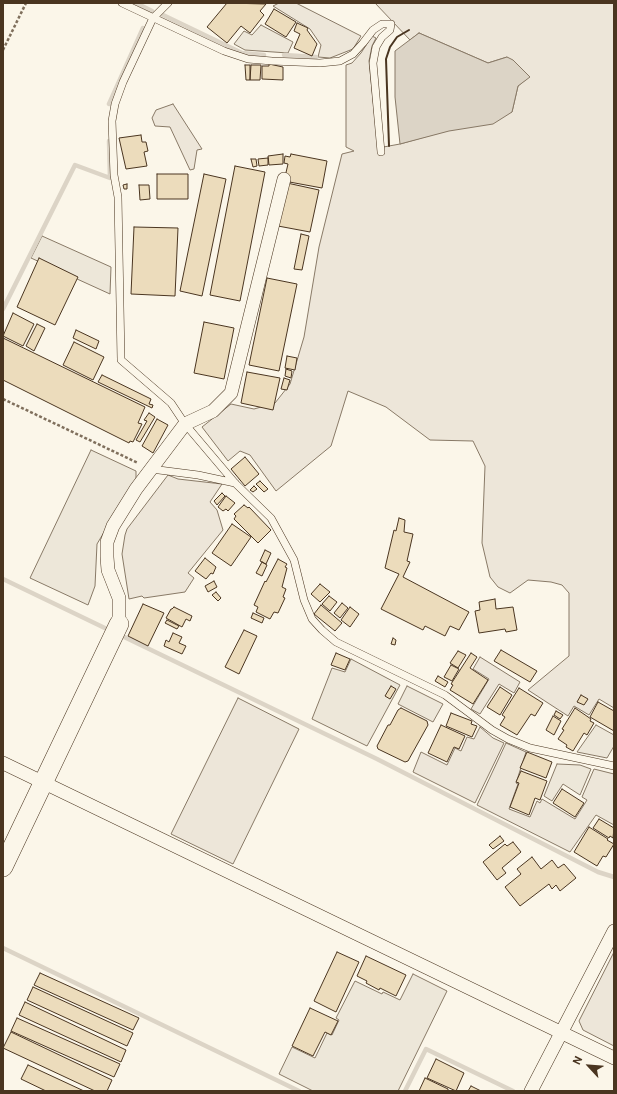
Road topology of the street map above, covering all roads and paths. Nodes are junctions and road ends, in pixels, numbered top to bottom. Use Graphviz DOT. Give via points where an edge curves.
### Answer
graph roads {
  1 [pos="26,3"];
  2 [pos="122,3"];
  3 [pos="168,3"];
  4 [pos="153,18"];
  5 [pos="3,50"];
  6 [pos="381,152"];
  7 [pos="284,179"];
  8 [pos="3,399"];
  9 [pos="185,424"];
  10 [pos="151,469"];
  11 [pos="235,483"];
  12 [pos="119,624"];
  13 [pos="3,762"];
  14 [pos="614,766"];
  15 [pos="44,782"];
  16 [pos="3,867"];
  17 [pos="614,931"];
  18 [pos="561,1032"];
  19 [pos="614,1058"];
  20 [pos="531,1091"];
  1 -- 5 [label="path"];
  2 -- 4 [label="lane"];
  3 -- 4 [label="lane"];
  4 -- 6 [label="lane" via="224,51 248,59 320,63 340,61 353,54 373,30 382,24 391,24 390,30 376,47 373,63"];
  4 -- 9 [label="lane" via="122,82 112,121 114,175 118,197 121,360 171,403"];
  7 -- 9 [label="street" via="231,393 213,411"];
  8 -- 10 [label="path"];
  9 -- 10 [label="street"];
  9 -- 11 [label="lane"];
  10 -- 11 [label="lane"];
  10 -- 12 [label="street" via="113,526 107,542 108,570 119,598"];
  11 -- 14 [label="lane" via="271,518 294,560 304,600 312,619 336,642 445,695 508,739 530,748"];
  12 -- 15 [label="street"];
  13 -- 15 [label="street"];
  15 -- 16 [label="street"];
  15 -- 18 [label="street"];
  17 -- 18 [label="street"];
  18 -- 19 [label="street"];
  18 -- 20 [label="street"];
}
